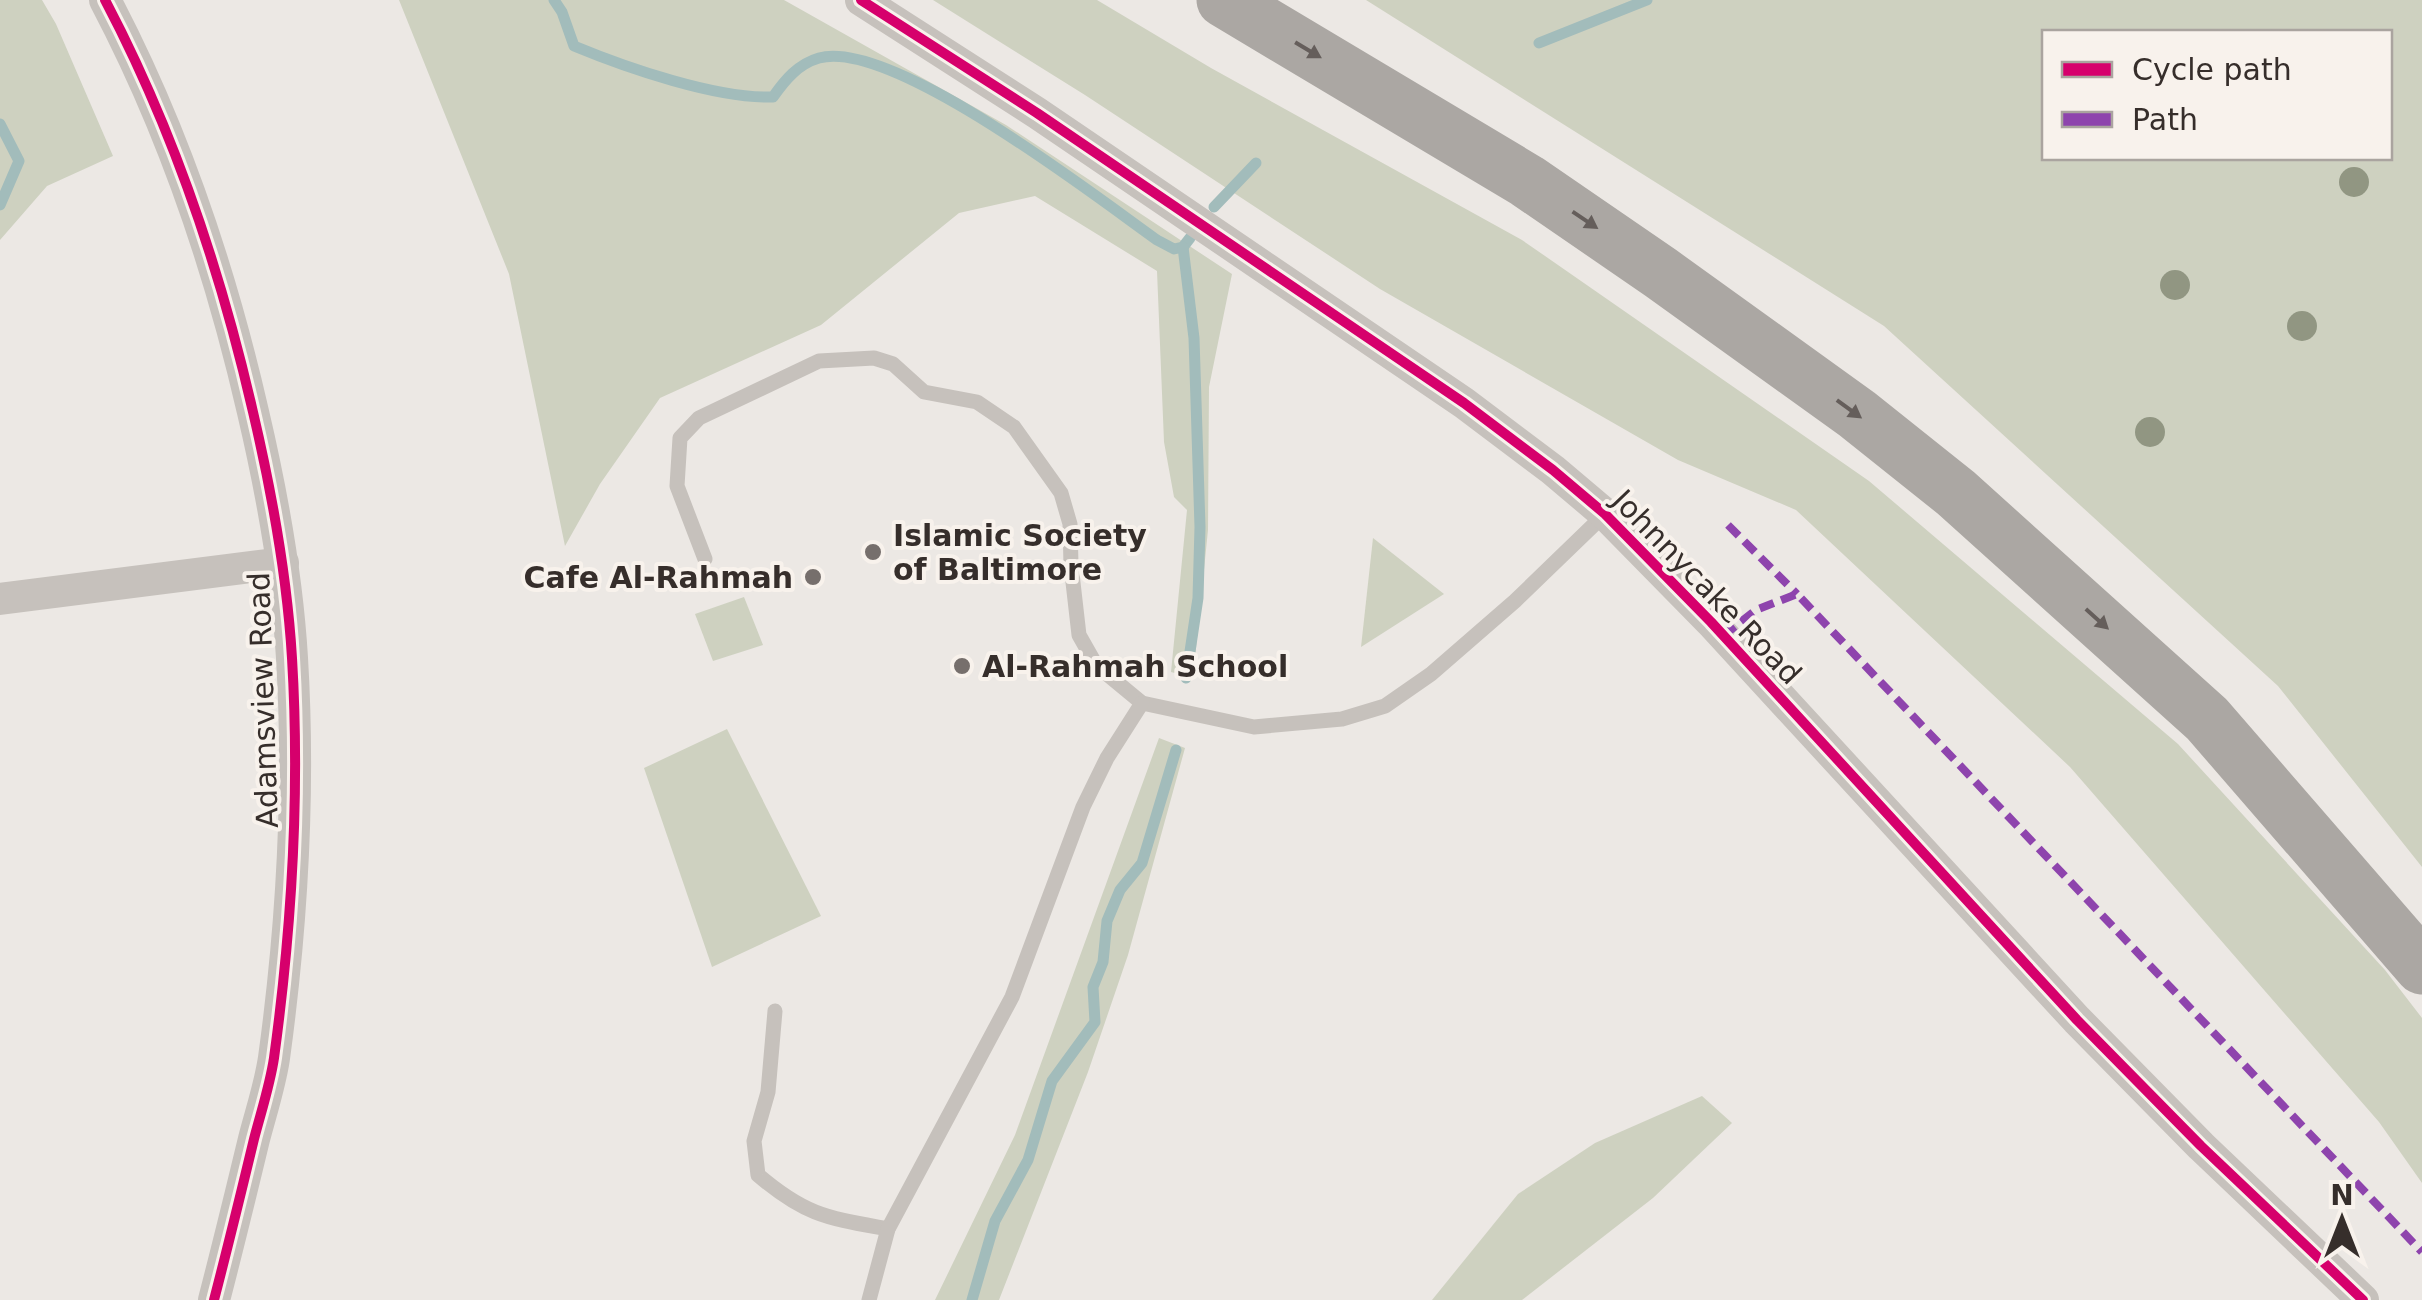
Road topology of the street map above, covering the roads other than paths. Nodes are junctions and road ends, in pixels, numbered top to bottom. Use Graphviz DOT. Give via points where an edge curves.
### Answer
graph roads {
  1 [pos="106,0"];
  2 [pos="860,0"];
  3 [pos="1224,0"];
  4 [pos="1605,514"];
  5 [pos="705,559"];
  6 [pos="284,563"];
  7 [pos="0,600"];
  8 [pos="1142,703"];
  9 [pos="2422,967"];
  10 [pos="775,1012"];
  11 [pos="888,1229"];
  12 [pos="214,1300"];
  13 [pos="869,1300"];
  14 [pos="2363,1300"];
  1 -- 6 [label="street, Adamsview Road" via="201,217 238,345"];
  2 -- 4 [label="street, Johnnycake Road" via="1464,404"];
  3 -- 9 [label="highway, one-way" via="1526,181 1661,272 1956,493 2207,719"];
  4 -- 8 [label="lane" via="1431,674 1385,706 1342,719 1254,727"];
  4 -- 14 [label="street, Johnnycake Road" via="2077,1020"];
  5 -- 8 [label="lane" via="676,486 680,438 699,418 819,361 874,358 892,364 924,392 977,402 1014,427 1061,493 1070,524 1078,634 1096,665"];
  6 -- 7 [label="street"];
  6 -- 12 [label="street, Adamsview Road" via="295,780 291,910 273,1062"];
  8 -- 11 [label="lane" via="1082,807 1012,997"];
  10 -- 11 [label="lane" via="768,1092 754,1141 758,1174 790,1202 828,1218"];
  11 -- 13 [label="lane"];
}
